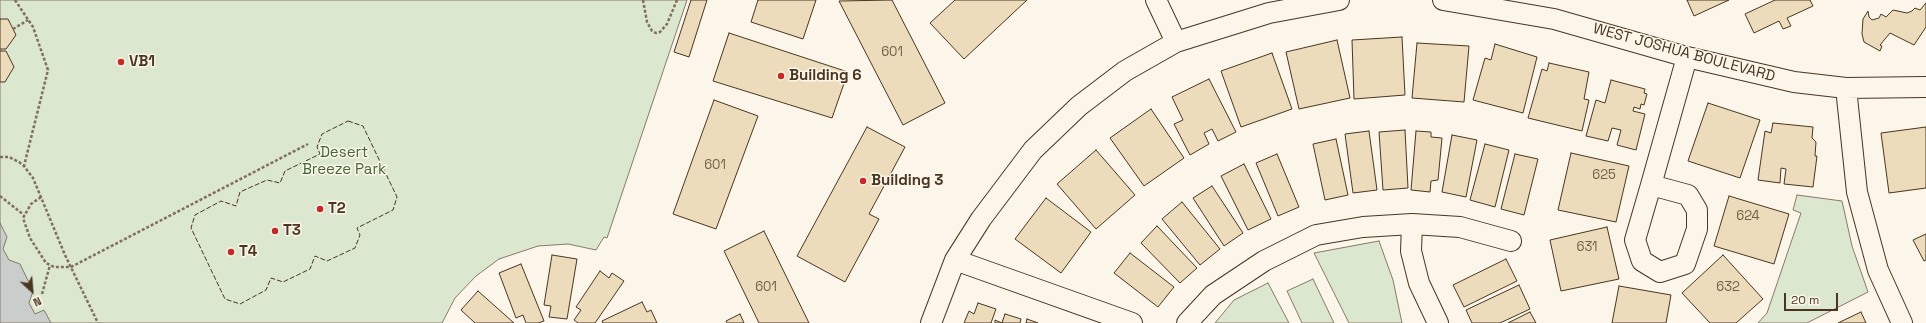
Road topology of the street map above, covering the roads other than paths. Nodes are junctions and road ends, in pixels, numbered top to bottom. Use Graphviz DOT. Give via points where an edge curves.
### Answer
graph roads {
  1 [pos="1156,0"];
  2 [pos="1339,0"];
  3 [pos="1443,0"];
  4 [pos="1176,42"];
  5 [pos="1687,57"];
  6 [pos="1926,86"];
  7 [pos="1846,88"];
  8 [pos="1651,185"];
  9 [pos="1412,224"];
  10 [pos="1511,241"];
  11 [pos="955,260"];
  12 [pos="931,323"];
  13 [pos="1132,323"];
  14 [pos="1188,323"];
  15 [pos="1438,323"];
  16 [pos="1902,323"];
  1 -- 4 [label="street"];
  2 -- 4 [label="street" via="1269,13"];
  3 -- 5 [label="street, WEST JOSHUA BOULEVARD" via="1554,19"];
  4 -- 11 [label="street" via="1125,71 1079,106 1033,150 981,219"];
  5 -- 7 [label="street, WEST JOSHUA BOULEVARD" via="1794,82"];
  5 -- 8 [label="street"];
  6 -- 7 [label="street, WEST JOSHUA BOULEVARD"];
  7 -- 16 [label="street" via="1857,192 1878,270"];
  9 -- 10 [label="street" via="1460,227"];
  9 -- 14 [label="street" via="1363,227 1316,235 1264,261 1213,295"];
  9 -- 15 [label="street" via="1411,251 1419,283"];
  11 -- 12 [label="street"];
  11 -- 13 [label="street"];
}
